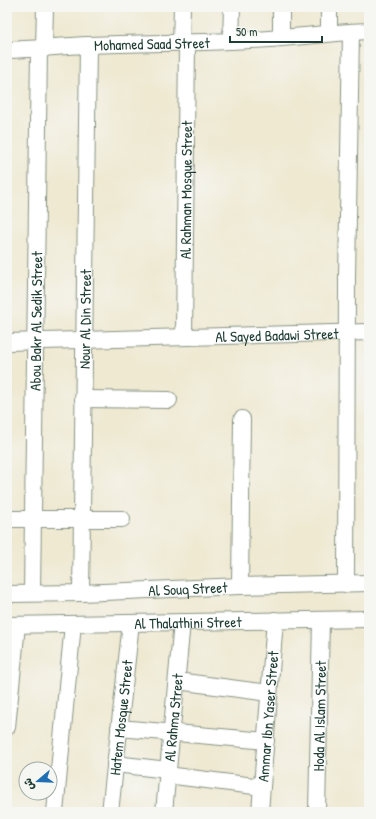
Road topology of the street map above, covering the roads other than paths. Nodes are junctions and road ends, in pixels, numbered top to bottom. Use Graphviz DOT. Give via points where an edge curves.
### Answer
graph roads {
  1 [pos="45,7"];
  2 [pos="182,7"];
  3 [pos="232,7"];
  4 [pos="281,7"];
  5 [pos="330,7"];
  6 [pos="369,31"];
  7 [pos="351,32"];
  8 [pos="329,33"];
  9 [pos="281,38"];
  10 [pos="231,41"];
  11 [pos="184,43"];
  12 [pos="88,45"];
  13 [pos="42,49"];
  14 [pos="7,50"];
  15 [pos="347,332"];
  16 [pos="369,332"];
  17 [pos="184,337"];
  18 [pos="84,340"];
  19 [pos="35,341"];
  20 [pos="7,342"];
  21 [pos="83,399"];
  22 [pos="169,400"];
  23 [pos="242,419"];
  24 [pos="7,519"];
  25 [pos="33,519"];
  26 [pos="81,519"];
  27 [pos="122,519"];
  28 [pos="369,583"];
  29 [pos="346,584"];
  30 [pos="240,586"];
  31 [pos="32,593"];
  32 [pos="80,593"];
  33 [pos="7,594"];
  34 [pos="369,619"];
  35 [pos="274,620"];
  36 [pos="321,620"];
  37 [pos="182,622"];
  38 [pos="130,623"];
  39 [pos="73,624"];
  40 [pos="12,625"];
  41 [pos="177,681"];
  42 [pos="269,693"];
  43 [pos="7,728"];
  44 [pos="119,728"];
  45 [pos="172,733"];
  46 [pos="266,741"];
  47 [pos="115,764"];
  48 [pos="168,773"];
  49 [pos="262,787"];
  50 [pos="55,812"];
  51 [pos="110,812"];
  52 [pos="164,812"];
  53 [pos="260,812"];
  54 [pos="317,812"];
  1 -- 13 [label="street, Abou Bakr Al Sedik Street"];
  2 -- 11 [label="street, Al Rahman Mosque Street"];
  3 -- 10 [label="street"];
  4 -- 9 [label="street"];
  5 -- 8 [label="street"];
  6 -- 7 [label="street, Mohamed Saad Street"];
  7 -- 8 [label="street, Mohamed Saad Street"];
  7 -- 15 [label="street"];
  8 -- 9 [label="street, Mohamed Saad Street"];
  9 -- 10 [label="street, Mohamed Saad Street"];
  10 -- 11 [label="street, Mohamed Saad Street"];
  11 -- 12 [label="street, Mohamed Saad Street"];
  11 -- 17 [label="street, Al Rahman Mosque Street"];
  12 -- 13 [label="street, Mohamed Saad Street"];
  12 -- 18 [label="street, Nour Al Din Street"];
  13 -- 14 [label="street, Mohamed Saad Street"];
  13 -- 19 [label="street, Abou Bakr Al Sedik Street"];
  15 -- 16 [label="street, Al Sayed Badawi Street"];
  15 -- 17 [label="street, Al Sayed Badawi Street"];
  15 -- 29 [label="street"];
  17 -- 18 [label="street, Al Sayed Badawi Street"];
  18 -- 19 [label="street, Al Sayed Badawi Street"];
  18 -- 21 [label="street, Nour Al Din Street"];
  19 -- 20 [label="street, Al Sayed Badawi Street"];
  19 -- 25 [label="street, Abou Bakr Al Sedik Street"];
  21 -- 22 [label="street"];
  21 -- 26 [label="street, Nour Al Din Street"];
  23 -- 30 [label="street"];
  24 -- 25 [label="street"];
  25 -- 26 [label="street"];
  25 -- 31 [label="street, Abou Bakr Al Sedik Street"];
  26 -- 27 [label="street"];
  26 -- 32 [label="street, Nour Al Din Street"];
  28 -- 29 [label="street, Al Souq Street"];
  29 -- 30 [label="street, Al Souq Street"];
  30 -- 32 [label="street, Al Souq Street"];
  31 -- 32 [label="street, Al Souq Street"];
  31 -- 33 [label="street, Al Souq Street"];
  34 -- 36 [label="street, Al Thalathini Street"];
  35 -- 36 [label="street, Al Thalathini Street"];
  35 -- 37 [label="street, Al Thalathini Street"];
  35 -- 42 [label="street, Ammar Ibn Yaser Street"];
  36 -- 54 [label="street, Hoda Al Islam Street"];
  37 -- 38 [label="street, Al Thalathini Street"];
  37 -- 41 [label="street, Al Rahma Street"];
  38 -- 39 [label="street, Al Thalathini Street"];
  38 -- 44 [label="street, Hatem Mosque Street"];
  39 -- 40 [label="street, Al Thalathini Street"];
  39 -- 50 [label="street"];
  40 -- 43 [label="street"];
  41 -- 42 [label="street"];
  41 -- 45 [label="street, Al Rahma Street"];
  42 -- 46 [label="street, Ammar Ibn Yaser Street"];
  44 -- 45 [label="street"];
  44 -- 47 [label="street, Hatem Mosque Street"];
  45 -- 46 [label="street"];
  45 -- 48 [label="street, Al Rahma Street"];
  46 -- 49 [label="street, Ammar Ibn Yaser Street"];
  47 -- 48 [label="street"];
  47 -- 51 [label="street, Hatem Mosque Street"];
  48 -- 49 [label="street"];
  48 -- 52 [label="street, Al Rahma Street"];
  49 -- 53 [label="street, Ammar Ibn Yaser Street"];
}
